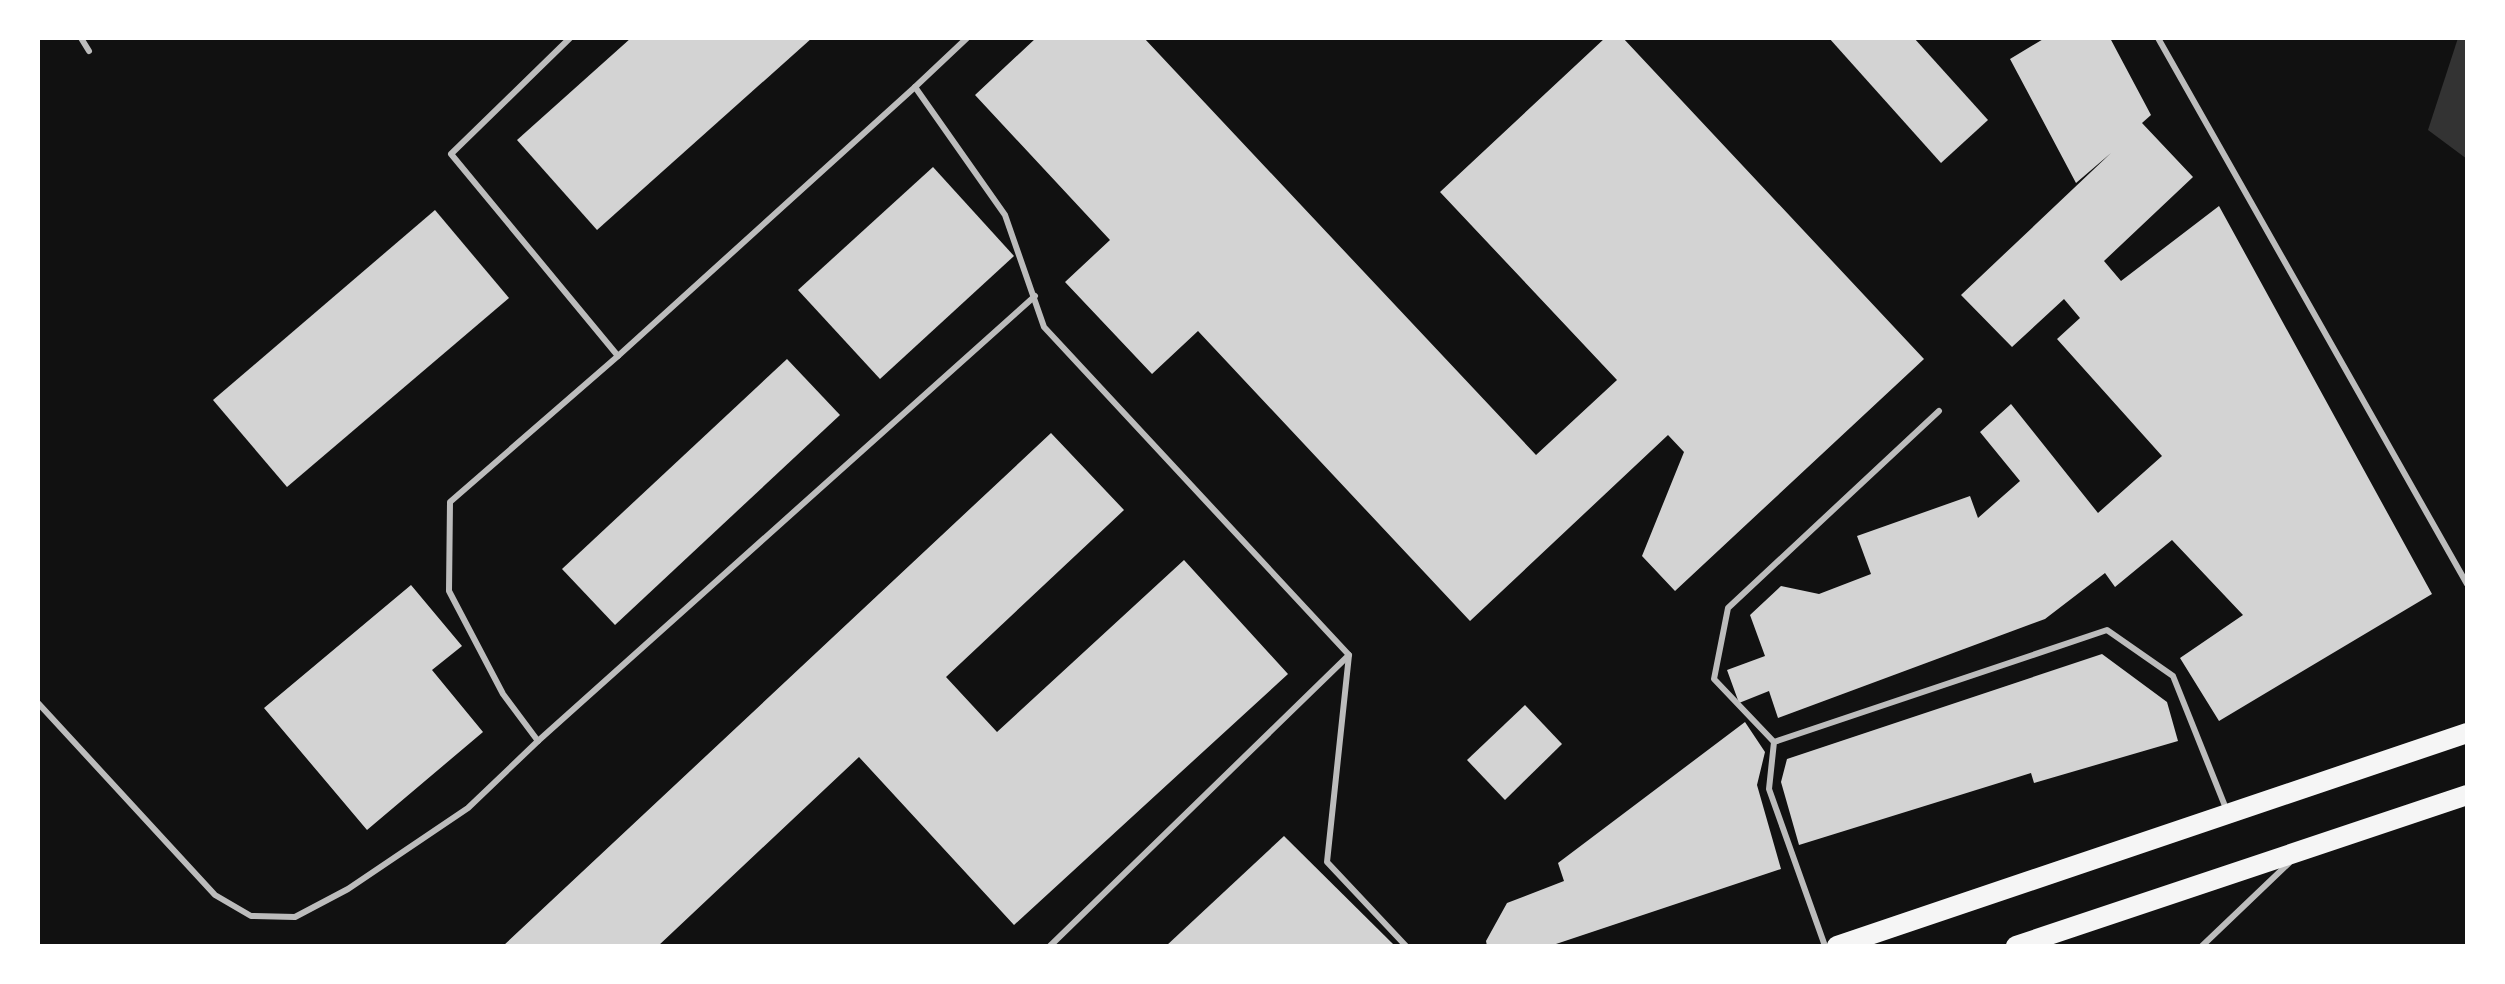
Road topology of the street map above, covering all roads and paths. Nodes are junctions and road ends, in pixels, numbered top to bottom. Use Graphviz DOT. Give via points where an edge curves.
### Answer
graph roads {
  1 [pos="81,38"];
  2 [pos="570,38"];
  3 [pos="966,38"];
  4 [pos="2158,38"];
  5 [pos="89,51"];
  6 [pos="915,87"];
  7 [pos="1035,296"];
  8 [pos="618,356"];
  9 [pos="1939,411"];
  10 [pos="2467,584"];
  11 [pos="1349,655"];
  12 [pos="38,703"];
  13 [pos="2467,733"];
  14 [pos="538,741"];
  15 [pos="1774,742"];
  16 [pos="2467,795"];
  17 [pos="2228,814"];
  18 [pos="2303,849"];
  19 [pos="1050,946"];
  20 [pos="1406,946"];
  21 [pos="1825,946"];
  22 [pos="1837,946"];
  23 [pos="2016,946"];
  24 [pos="2202,946"];
  1 -- 5 [label="lane"];
  2 -- 8 [label="lane" via="451,154"];
  3 -- 6 [label="lane"];
  4 -- 10 [label="lane"];
  6 -- 7 [label="lane" via="1005,215"];
  6 -- 8 [label="lane"];
  7 -- 11 [label="lane" via="1044,327"];
  7 -- 14 [label="lane"];
  8 -- 14 [label="lane" via="450,502 449,591 503,694"];
  9 -- 15 [label="lane" via="1728,608 1714,679"];
  11 -- 19 [label="lane"];
  11 -- 20 [label="lane" via="1327,862"];
  12 -- 14 [label="lane" via="215,895 251,916 295,917 348,889 468,808"];
  13 -- 17 [label="main road"];
  15 -- 17 [label="lane" via="2107,630 2173,676"];
  15 -- 21 [label="lane" via="1769,789"];
  16 -- 18 [label="main road"];
  17 -- 22 [label="main road"];
  18 -- 23 [label="main road"];
  18 -- 24 [label="lane"];
}
